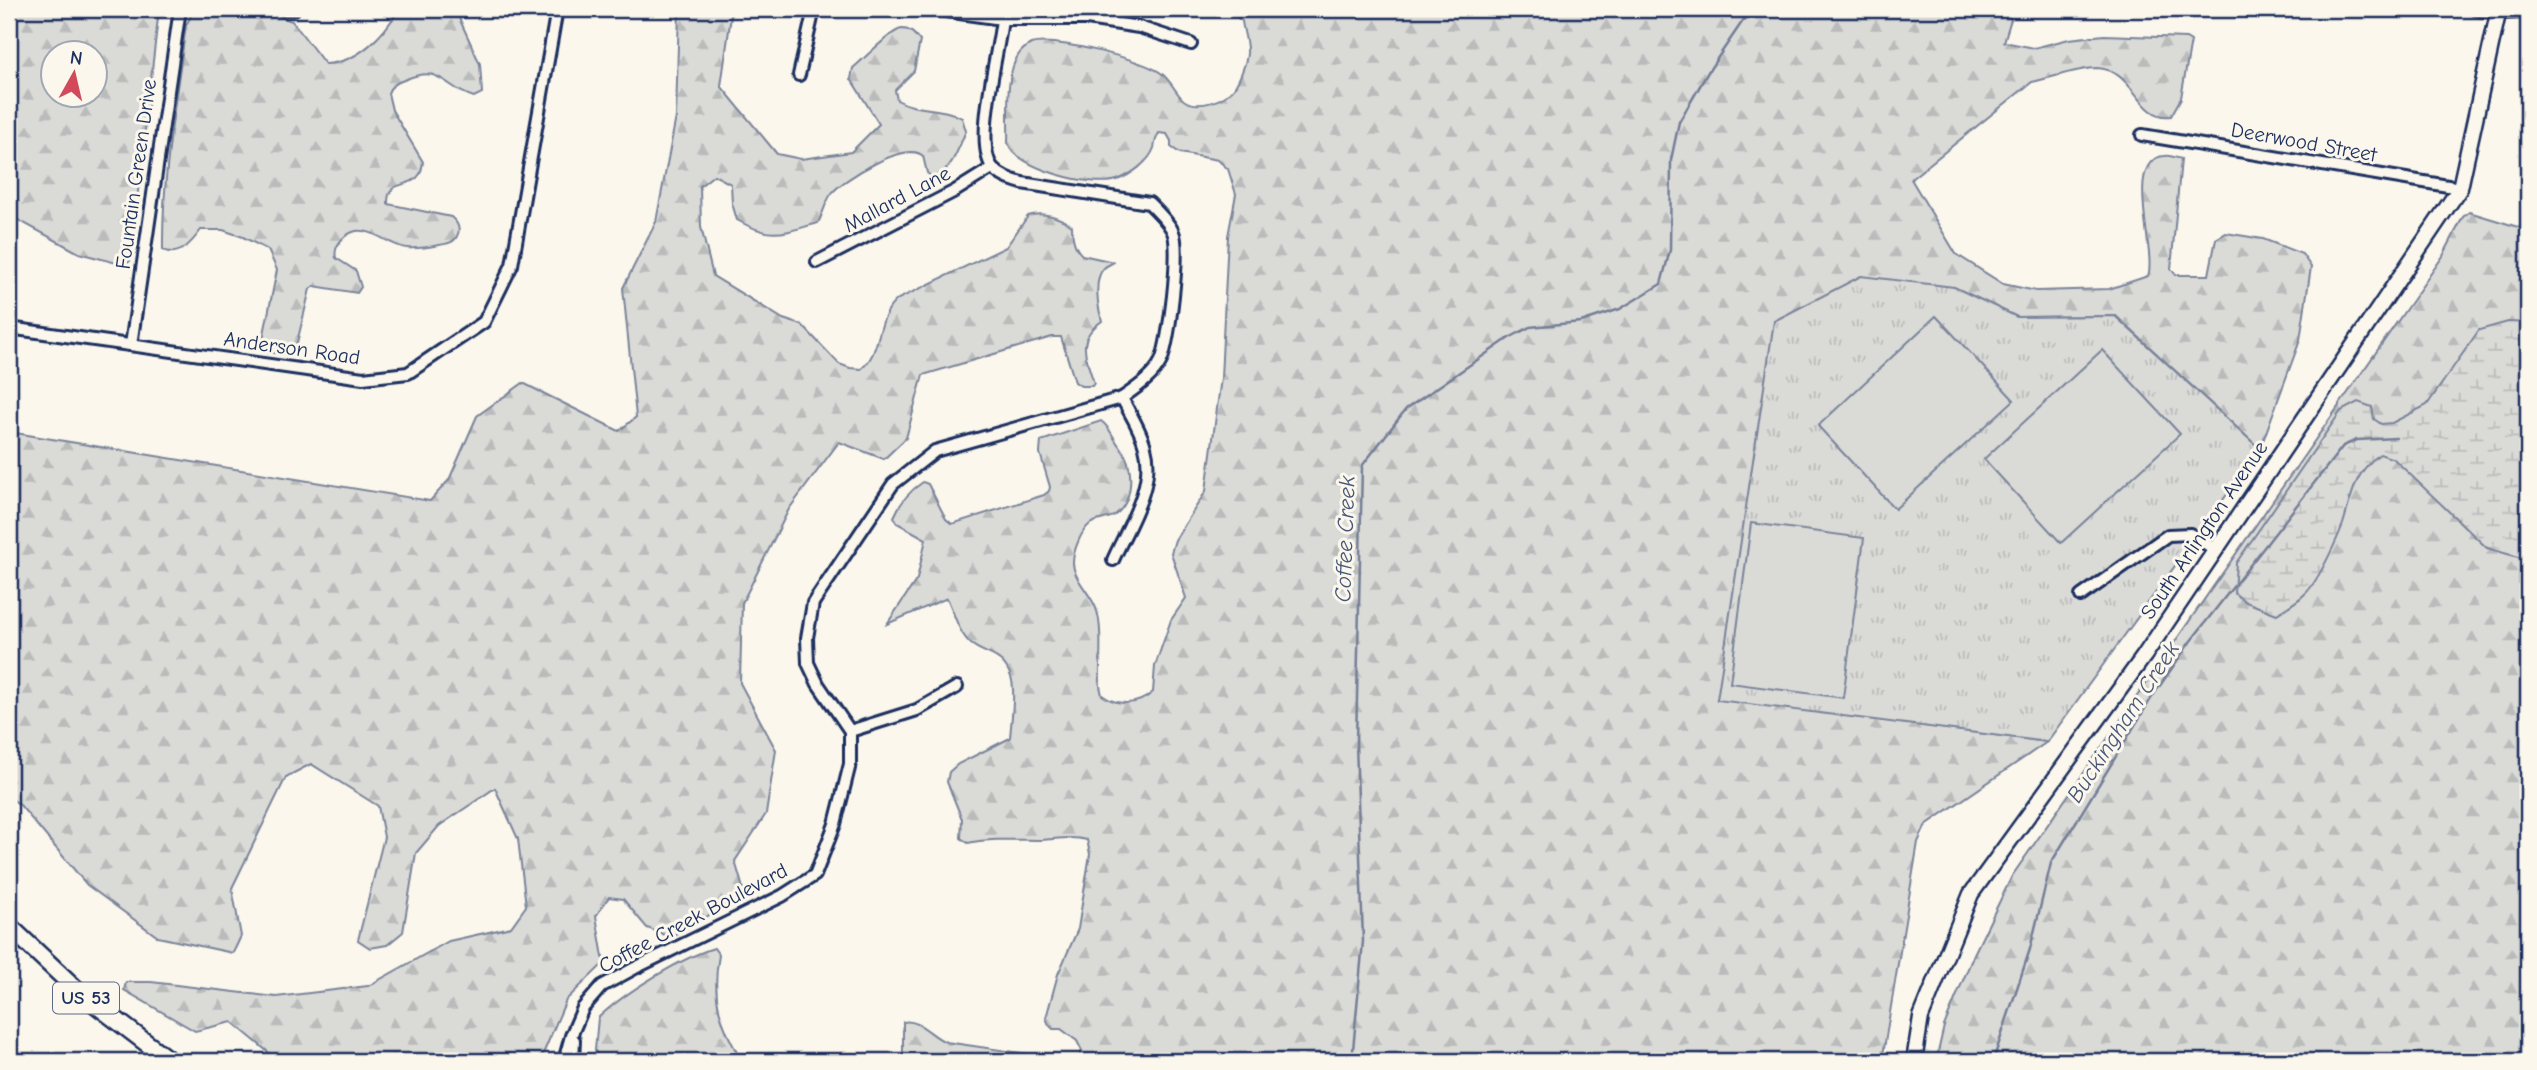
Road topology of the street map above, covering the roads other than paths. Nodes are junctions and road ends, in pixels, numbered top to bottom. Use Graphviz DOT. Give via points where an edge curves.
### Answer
graph roads {
  1 [pos="180,9"];
  2 [pos="283,9"];
  3 [pos="294,9"];
  4 [pos="557,9"];
  5 [pos="814,9"];
  6 [pos="931,9"];
  7 [pos="2475,9"];
  8 [pos="2498,11"];
  9 [pos="2528,12"];
  10 [pos="1002,19"];
  11 [pos="1191,44"];
  12 [pos="799,75"];
  13 [pos="2141,135"];
  14 [pos="992,167"];
  15 [pos="2460,188"];
  16 [pos="817,262"];
  17 [pos="9,328"];
  18 [pos="131,345"];
  19 [pos="1122,398"];
  20 [pos="2216,550"];
  21 [pos="1113,560"];
  22 [pos="2081,596"];
  23 [pos="957,687"];
  24 [pos="850,731"];
  25 [pos="9,926"];
  26 [pos="576,1023"];
  27 [pos="170,1061"];
  28 [pos="564,1061"];
  29 [pos="573,1061"];
  30 [pos="1914,1061"];
  1 -- 18 [label="street, Fountain Green Drive"];
  2 -- 3 [label="street"];
  4 -- 18 [label="street, Anderson Road" via="512,265 484,322 408,373 363,378"];
  5 -- 12 [label="street"];
  6 -- 10 [label="street"];
  7 -- 8 [label="street"];
  8 -- 9 [label="street"];
  8 -- 15 [label="main road, South Arlington Avenue"];
  10 -- 11 [label="street" via="1087,19 1139,27"];
  10 -- 14 [label="street" via="985,119 985,149"];
  13 -- 15 [label="street, Deerwood Street"];
  14 -- 16 [label="street, Mallard Lane"];
  14 -- 19 [label="street" via="1022,183 1149,203 1174,233 1172,304 1160,361 1144,382"];
  15 -- 20 [label="main road, South Arlington Avenue"];
  17 -- 18 [label="street, Anderson Road"];
  19 -- 21 [label="street" via="1144,444 1147,481"];
  19 -- 24 [label="street" via="935,451 893,484 813,603 808,663"];
  20 -- 22 [label="street" via="2190,534 2168,535"];
  20 -- 30 [label="main road, South Arlington Avenue" via="1971,894 1921,1017"];
  23 -- 24 [label="street" via="917,710"];
  24 -- 26 [label="street, Coffee Creek Boulevard" via="850,764 835,824 815,875 782,896 613,979 589,1001"];
  25 -- 27 [label="highway, US 53" via="77,990"];
  26 -- 28 [label="street, Coffee Creek Boulevard"];
  26 -- 29 [label="street"];
}
